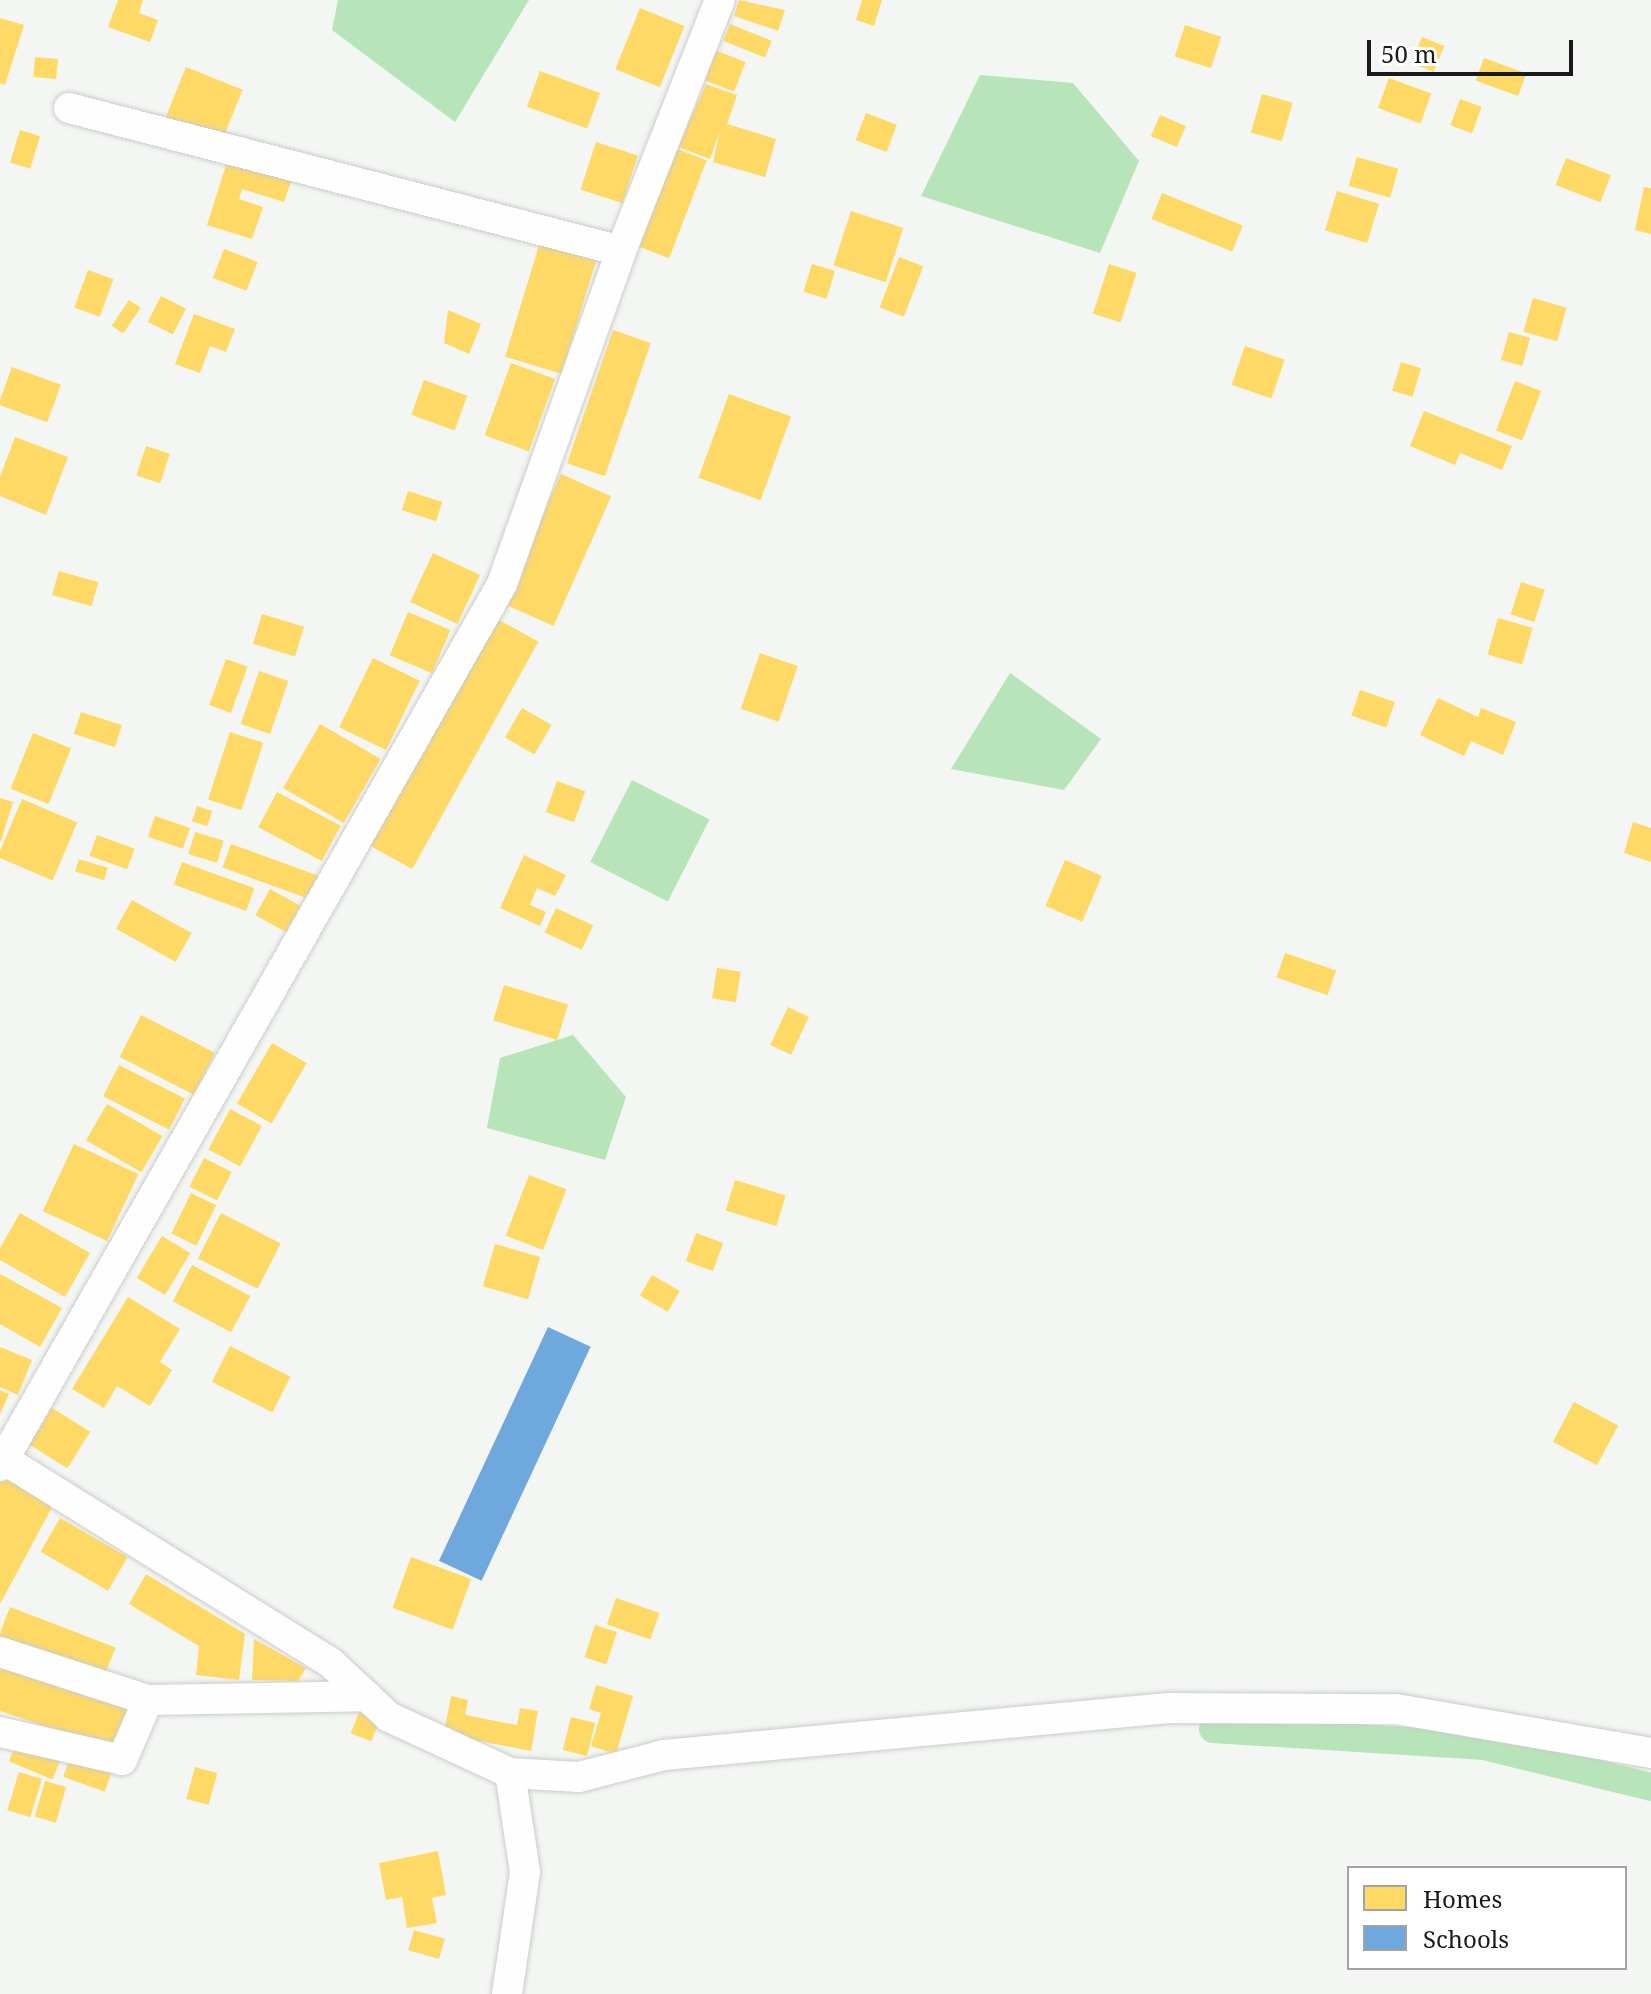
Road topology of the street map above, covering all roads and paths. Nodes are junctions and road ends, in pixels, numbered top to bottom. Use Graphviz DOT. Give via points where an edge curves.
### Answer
graph roads {
  1 [pos="720,0"];
  2 [pos="69,108"];
  3 [pos="621,251"];
  4 [pos="1,1460"];
  5 [pos="0,1652"];
  6 [pos="367,1696"];
  7 [pos="148,1700"];
  8 [pos="0,1732"];
  9 [pos="1651,1753"];
  10 [pos="510,1773"];
  11 [pos="507,1994"];
  1 -- 3 [label="street"];
  2 -- 3 [label="street"];
  3 -- 4 [label="street" via="502,584"];
  4 -- 6 [label="street" via="331,1663"];
  5 -- 7 [label="street"];
  6 -- 7 [label="street"];
  6 -- 10 [label="street" via="389,1717"];
  7 -- 8 [label="street" via="122,1760"];
  9 -- 10 [label="street" via="1396,1709 1169,1708 664,1755 579,1777"];
  10 -- 11 [label="street" via="525,1872"];
}
